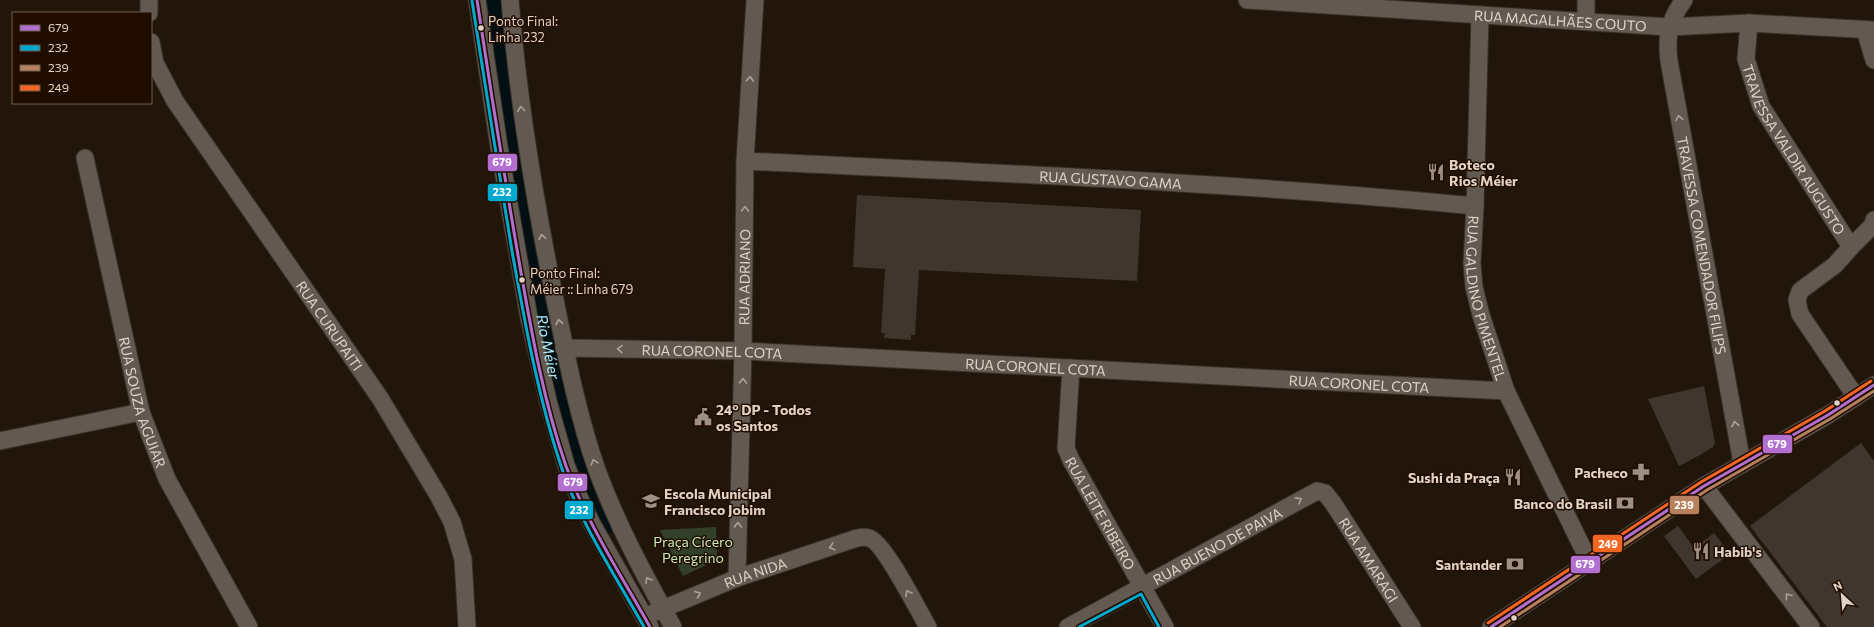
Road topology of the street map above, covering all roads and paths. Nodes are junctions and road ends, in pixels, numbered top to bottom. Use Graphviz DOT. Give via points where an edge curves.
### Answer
graph roads {
  1 [pos="149,0"];
  2 [pos="477,0"];
  3 [pos="510,0"];
  4 [pos="755,0"];
  5 [pos="1247,0"];
  6 [pos="1586,0"];
  7 [pos="1684,0"];
  8 [pos="1361,3"];
  9 [pos="149,12"];
  10 [pos="1480,15"];
  11 [pos="1586,20"];
  12 [pos="1749,23"];
  13 [pos="1669,27"];
  14 [pos="1870,30"];
  15 [pos="152,47"];
  16 [pos="1874,60"];
  17 [pos="85,158"];
  18 [pos="745,161"];
  19 [pos="1475,206"];
  20 [pos="1874,220"];
  21 [pos="1851,248"];
  22 [pos="564,348"];
  23 [pos="743,351"];
  24 [pos="1071,368"];
  25 [pos="1874,385"];
  26 [pos="1506,391"];
  27 [pos="1856,397"];
  28 [pos="141,412"];
  29 [pos="0,441"];
  30 [pos="1742,463"];
  31 [pos="1704,486"];
  32 [pos="1325,493"];
  33 [pos="1589,561"];
  34 [pos="737,578"];
  35 [pos="1143,587"];
  36 [pos="662,608"];
  37 [pos="647,622"];
  38 [pos="249,627"];
  39 [pos="467,627"];
  40 [pos="673,627"];
  41 [pos="928,627"];
  42 [pos="1068,627"];
  43 [pos="1164,627"];
  44 [pos="1412,627"];
  45 [pos="1491,627"];
  46 [pos="1812,627"];
  1 -- 9 [label="street"];
  2 -- 37 [label="street" via="499,147 529,318 548,401 566,465 577,493"];
  22 -- 3 [label="street, one-way" via="532,186"];
  18 -- 4 [label="street, RUA ADRIANO, one-way"];
  5 -- 8 [label="street, RUA MAGALHÃES COUTO"];
  6 -- 11 [label="street"];
  7 -- 13 [label="street, TRAVESSA COMENDADOR FILIPS" via="1675,12"];
  8 -- 10 [label="street, RUA MAGALHÃES COUTO"];
  10 -- 11 [label="street, RUA MAGALHÃES COUTO"];
  10 -- 19 [label="street, RUA GALDINO PIMENTEL"];
  11 -- 13 [label="street, RUA MAGALHÃES COUTO"];
  12 -- 13 [label="street, RUA MAGALHÃES COUTO"];
  12 -- 14 [label="street, RUA MAGALHÃES COUTO"];
  12 -- 21 [label="street, TRAVESSA VALDIR AUGUSTO" via="1746,59 1761,106"];
  30 -- 13 [label="street, TRAVESSA COMENDADOR FILIPS, one-way" via="1669,61"];
  14 -- 16 [label="street"];
  15 -- 39 [label="street, RUA CURUPAITI" via="155,63 175,101 380,398 438,495 452,522 463,559"];
  17 -- 28 [label="street, RUA SOUZA AGUIAR"];
  18 -- 19 [label="street, RUA GUSTAVO GAMA" via="1159,182 1370,196"];
  23 -- 18 [label="street, RUA ADRIANO, one-way"];
  19 -- 26 [label="street, RUA GALDINO PIMENTEL" via="1472,263 1474,287"];
  20 -- 21 [label="street, TRAVESSA VALDIR AUGUSTO"];
  21 -- 27 [label="street, TRAVESSA VALDIR AUGUSTO" via="1835,265 1800,291 1797,300 1803,319"];
  23 -- 22 [label="street, RUA CORONEL COTA, one-way"];
  36 -- 22 [label="street, one-way" via="621,529 597,470 577,406"];
  23 -- 24 [label="street, RUA CORONEL COTA"];
  34 -- 23 [label="street, RUA ADRIANO, one-way"];
  24 -- 26 [label="street, RUA CORONEL COTA"];
  24 -- 35 [label="street, RUA LEITE RIBEIRO" via="1066,448"];
  25 -- 27 [label="street"];
  26 -- 33 [label="street, RUA GALDINO PIMENTEL"];
  27 -- 30 [label="street"];
  28 -- 29 [label="street"];
  28 -- 38 [label="street, RUA SOUZA AGUIAR" via="167,479"];
  30 -- 31 [label="street"];
  31 -- 33 [label="street"];
  46 -- 31 [label="street, one-way"];
  35 -- 32 [label="street, RUA BUENO DE PAIVA, one-way" via="1310,494 1317,491"];
  32 -- 44 [label="street, RUA AMARAGI"];
  33 -- 45 [label="street"];
  36 -- 34 [label="street, RUA NIDA, one-way"];
  41 -- 34 [label="street, RUA NIDA, one-way" via="882,547 869,538 851,540"];
  35 -- 42 [label="street, RUA BUENO DE PAIVA"];
  35 -- 43 [label="street, RUA LEITE RIBEIRO"];
  36 -- 37 [label="street, RUA NIDA"];
  36 -- 40 [label="street"];
}
